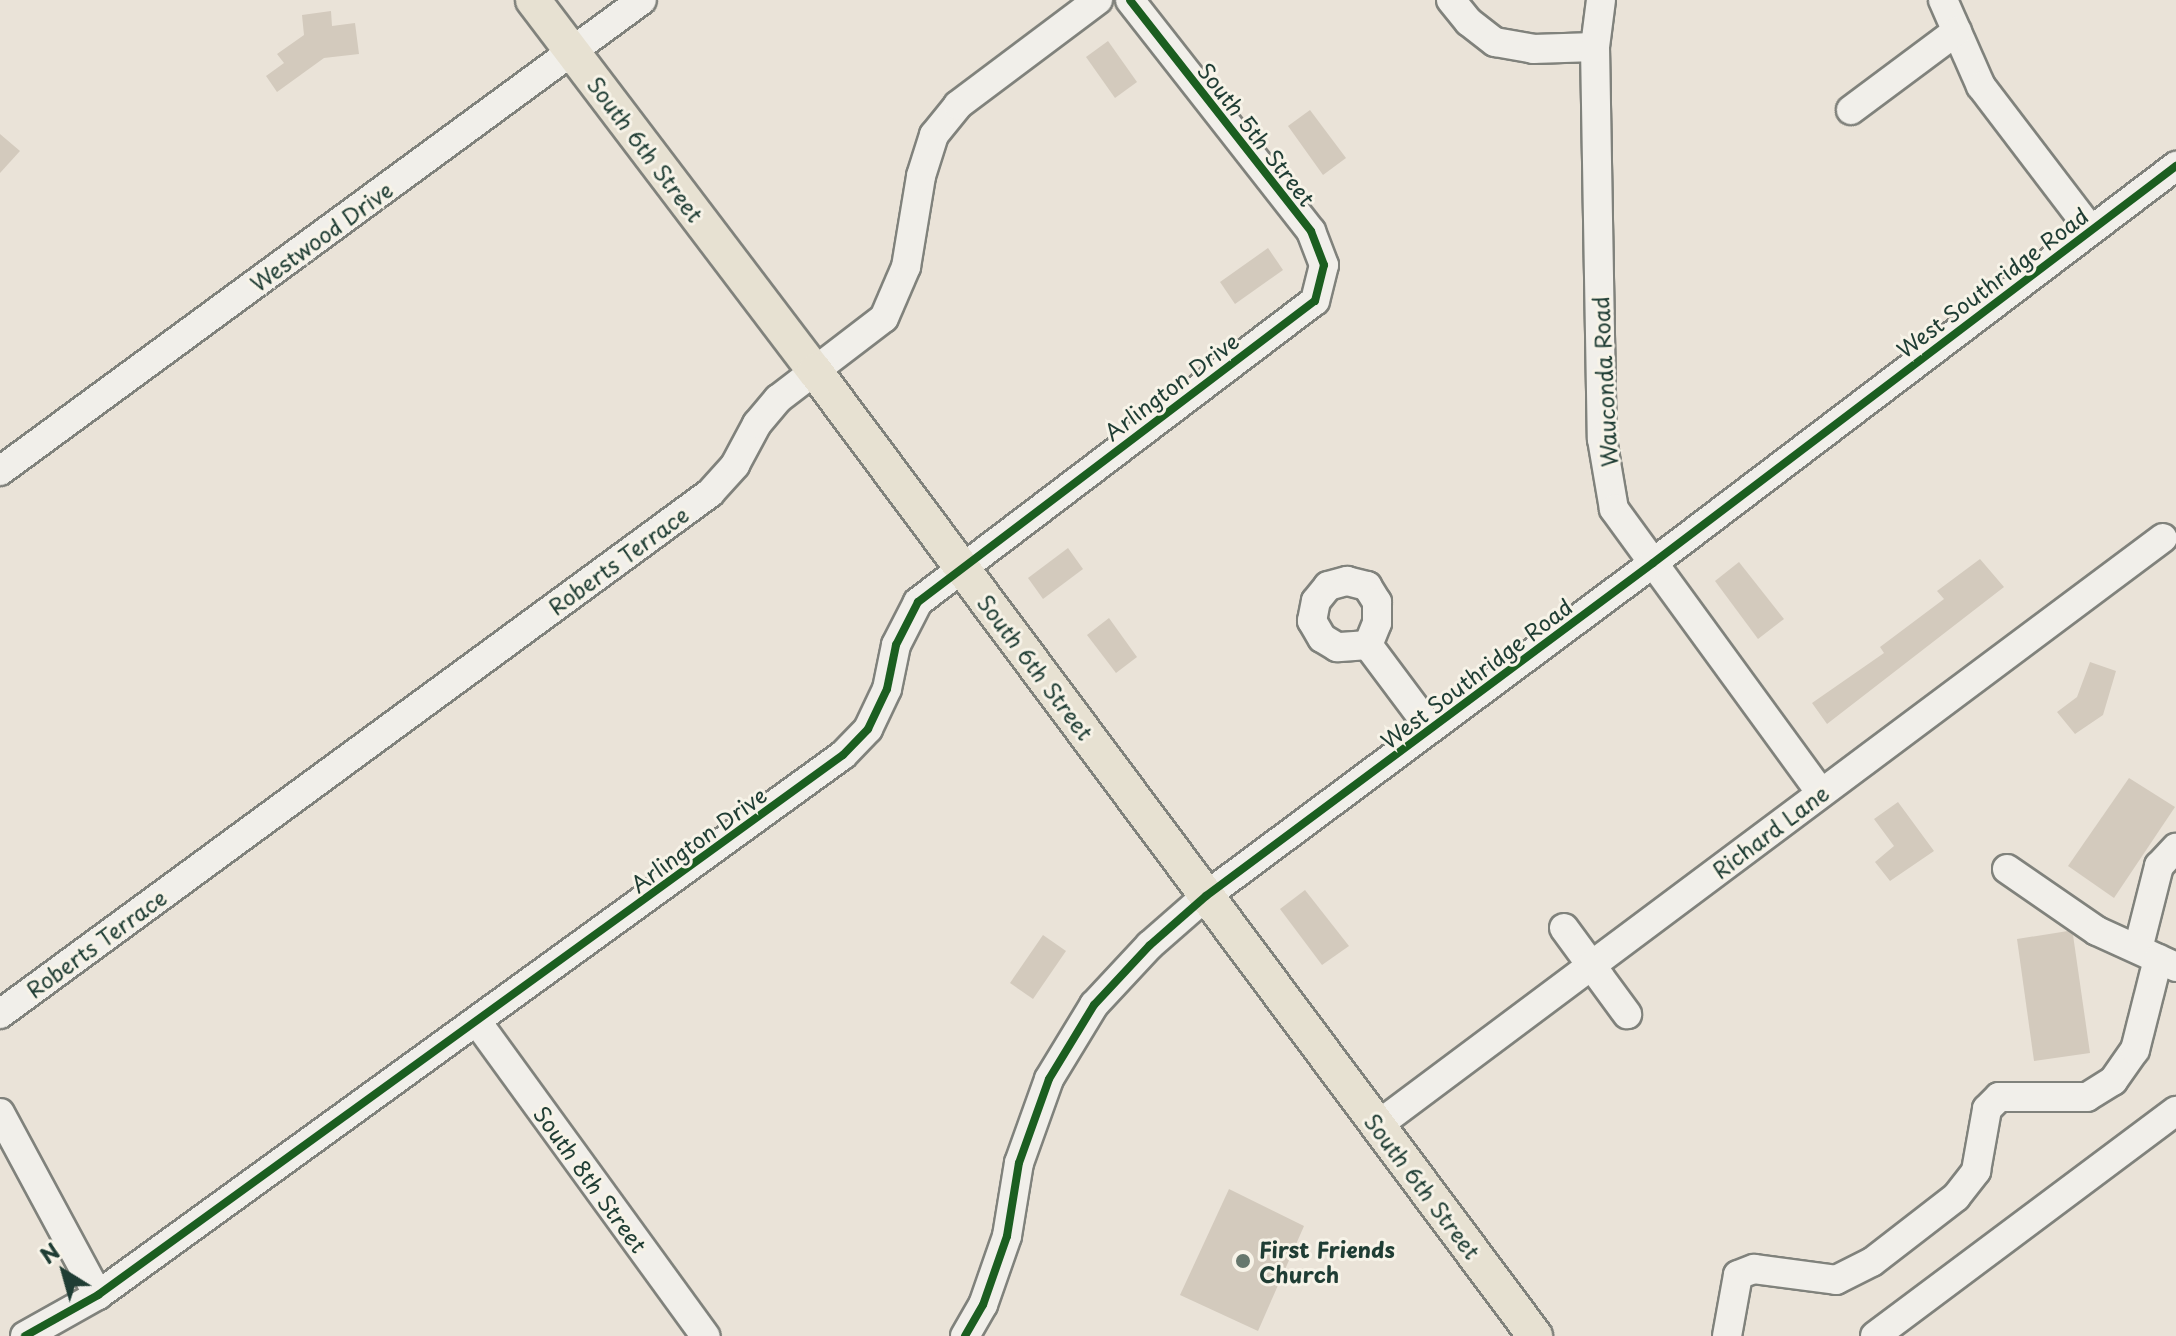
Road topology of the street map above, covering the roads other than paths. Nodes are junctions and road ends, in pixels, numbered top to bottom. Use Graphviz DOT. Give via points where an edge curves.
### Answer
graph roads {
  1 [pos="533,0"];
  2 [pos="642,0"];
  3 [pos="1098,0"];
  4 [pos="1130,0"];
  5 [pos="1451,0"];
  6 [pos="1601,0"];
  7 [pos="1943,0"];
  8 [pos="1957,31"];
  9 [pos="1595,47"];
  10 [pos="573,51"];
  11 [pos="1851,110"];
  12 [pos="2176,166"];
  13 [pos="2090,229"];
  14 [pos="1315,301"];
  15 [pos="815,371"];
  16 [pos="0,471"];
  17 [pos="2163,538"];
  18 [pos="1653,563"];
  19 [pos="961,566"];
  20 [pos="1368,645"];
  21 [pos="1430,728"];
  22 [pos="1821,793"];
  23 [pos="2176,848"];
  24 [pos="2007,869"];
  25 [pos="1206,896"];
  26 [pos="1564,928"];
  27 [pos="2157,958"];
  28 [pos="1592,965"];
  29 [pos="0,1014"];
  30 [pos="1627,1014"];
  31 [pos="478,1023"];
  32 [pos="2176,1111"];
  33 [pos="0,1113"];
  34 [pos="1378,1125"];
  35 [pos="98,1295"];
  36 [pos="25,1336"];
  37 [pos="705,1336"];
  38 [pos="965,1336"];
  39 [pos="1535,1336"];
  40 [pos="1727,1336"];
  41 [pos="1734,1336"];
  42 [pos="1742,1336"];
  43 [pos="1875,1336"];
  1 -- 10 [label="main road, South 6th Street"];
  2 -- 10 [label="street, Westwood Drive"];
  3 -- 15 [label="street, Roberts Terrace" via="958,105 934,135 921,176 906,267 884,318"];
  4 -- 14 [label="street, South 5th Street" via="1311,231 1324,265"];
  5 -- 9 [label="street" via="1495,42 1533,49"];
  6 -- 9 [label="street, Wauconda Road"];
  7 -- 8 [label="street"];
  8 -- 11 [label="street"];
  8 -- 13 [label="street" via="1981,86"];
  9 -- 18 [label="street, Wauconda Road" via="1602,439 1614,509"];
  10 -- 15 [label="main road, South 6th Street"];
  10 -- 16 [label="street, Westwood Drive"];
  12 -- 13 [label="street, West Southridge Road"];
  13 -- 18 [label="street, West Southridge Road"];
  14 -- 19 [label="street, Arlington Drive"];
  15 -- 19 [label="main road, South 6th Street"];
  15 -- 29 [label="street, Roberts Terrace" via="778,399 710,493"];
  17 -- 22 [label="street, Richard Lane"];
  18 -- 21 [label="street, West Southridge Road"];
  18 -- 22 [label="street, Wauconda Road"];
  19 -- 25 [label="main road, South 6th Street"];
  19 -- 31 [label="street, Arlington Drive" via="918,602 896,645 887,689 868,729 843,755"];
  20 -- 21 [label="street"];
  21 -- 25 [label="street, West Southridge Road"];
  22 -- 28 [label="street, Richard Lane"];
  23 -- 27 [label="street" via="2159,866"];
  24 -- 27 [label="street" via="2097,931"];
  25 -- 34 [label="main road, South 6th Street"];
  25 -- 38 [label="street, West Southridge Road" via="1094,1005 1049,1079 1019,1163 1007,1236 983,1305"];
  26 -- 28 [label="street"];
  27 -- 40 [label="street" via="2135,1050 2113,1081 2087,1097 1999,1097 1987,1109 1976,1171 1956,1197 1872,1262 1836,1280 1754,1269 1738,1275"];
  28 -- 30 [label="street"];
  28 -- 34 [label="street, Richard Lane"];
  31 -- 35 [label="street, Arlington Drive"];
  31 -- 37 [label="street, South 8th Street"];
  32 -- 43 [label="street"];
  33 -- 35 [label="street"];
  34 -- 39 [label="main road, South 6th Street"];
  35 -- 36 [label="street, Arlington Drive"];
  41 -- 42 [label="street"];
}
